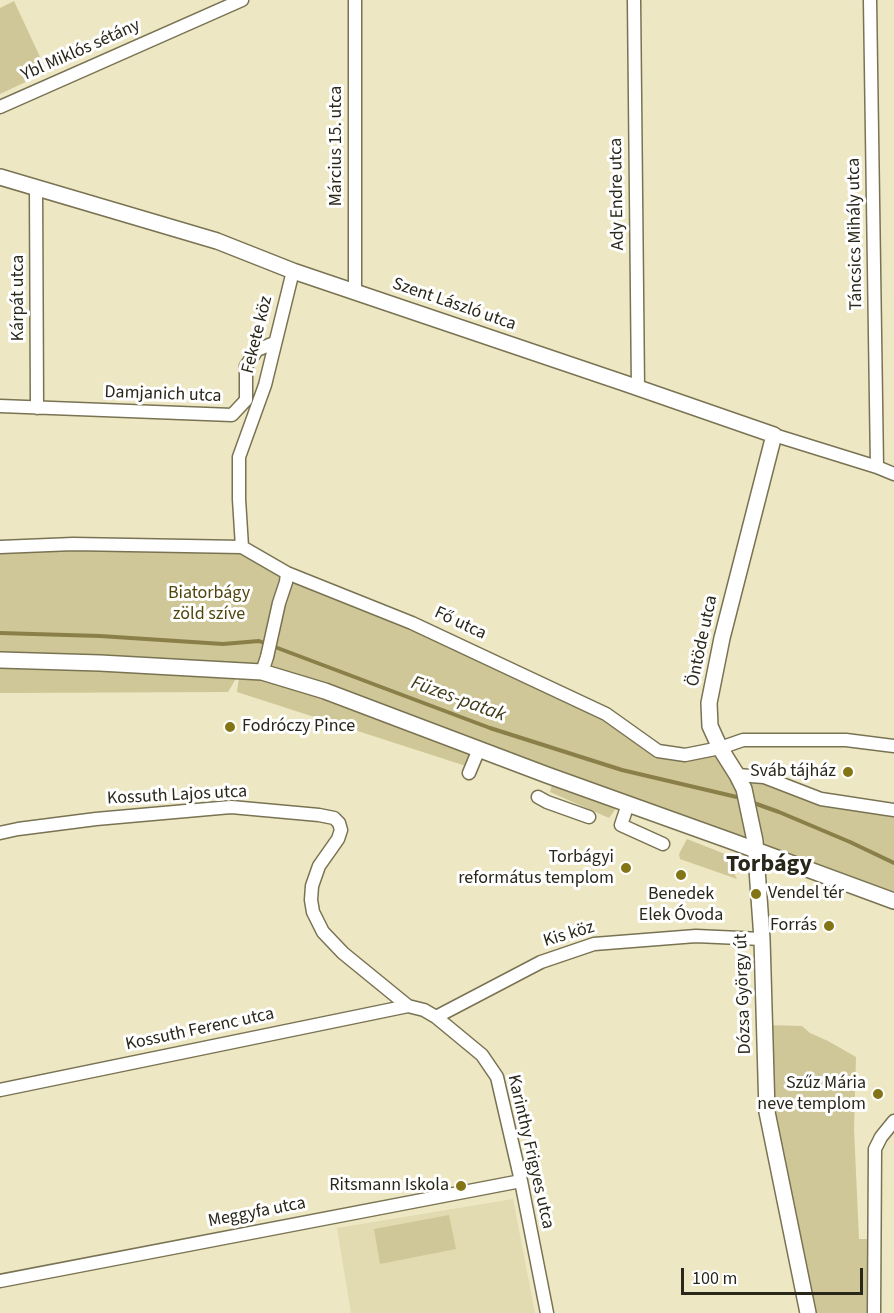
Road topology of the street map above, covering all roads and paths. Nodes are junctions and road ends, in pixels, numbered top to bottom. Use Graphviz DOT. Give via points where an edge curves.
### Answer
graph roads {
  1 [pos="242,0"];
  2 [pos="355,0"];
  3 [pos="634,0"];
  4 [pos="870,0"];
  5 [pos="0,107"];
  6 [pos="0,177"];
  7 [pos="36,188"];
  8 [pos="293,271"];
  9 [pos="355,292"];
  10 [pos="274,343"];
  11 [pos="638,388"];
  12 [pos="0,406"];
  13 [pos="37,408"];
  14 [pos="774,435"];
  15 [pos="878,467"];
  16 [pos="894,474"];
  17 [pos="0,547"];
  18 [pos="242,548"];
  19 [pos="287,573"];
  20 [pos="0,660"];
  21 [pos="262,672"];
  22 [pos="894,746"];
  23 [pos="720,748"];
  24 [pos="478,749"];
  25 [pos="469,773"];
  26 [pos="737,775"];
  27 [pos="538,797"];
  28 [pos="628,804"];
  29 [pos="894,810"];
  30 [pos="589,818"];
  31 [pos="0,833"];
  32 [pos="663,844"];
  33 [pos="756,850"];
  34 [pos="894,901"];
  35 [pos="762,939"];
  36 [pos="408,1006"];
  37 [pos="436,1017"];
  38 [pos="0,1090"];
  39 [pos="894,1121"];
  40 [pos="521,1181"];
  41 [pos="0,1281"];
  42 [pos="547,1313"];
  43 [pos="808,1313"];
  44 [pos="874,1313"];
  1 -- 5 [label="street, Ybl Miklós sétány"];
  2 -- 9 [label="street, Március 15. utca"];
  3 -- 11 [label="street, Ady Endre utca"];
  4 -- 15 [label="street, Táncsics Mihály utca"];
  6 -- 7 [label="street, Szent László utca"];
  7 -- 8 [label="street, Szent László utca" via="217,241"];
  7 -- 13 [label="street, Kárpát utca"];
  8 -- 9 [label="street, Szent László utca"];
  8 -- 10 [label="street, Fekete köz"];
  9 -- 11 [label="street, Szent László utca"];
  10 -- 13 [label="street, Damjanich utca" via="257,350 246,366 246,400 232,415"];
  10 -- 18 [label="street, Fekete köz" via="265,385 239,457"];
  11 -- 14 [label="street, Szent László utca"];
  12 -- 13 [label="street, Damjanich utca"];
  14 -- 15 [label="street, Szent László utca"];
  14 -- 23 [label="street, Öntöde utca" via="722,638 710,704 710,726"];
  15 -- 16 [label="street, Szent László utca"];
  17 -- 18 [label="street, Fő utca" via="73,544"];
  18 -- 19 [label="street, Fő utca"];
  19 -- 21 [label="street"];
  19 -- 23 [label="street, Fő utca" via="412,623 606,714 658,751 685,755"];
  20 -- 21 [label="street"];
  21 -- 24 [label="street" via="326,691"];
  22 -- 23 [label="street, Fő utca" via="846,740 766,740"];
  23 -- 26 [label="street, Öntöde utca"];
  24 -- 25 [label="street"];
  24 -- 28 [label="street"];
  26 -- 29 [label="street" via="765,777 821,799"];
  26 -- 33 [label="street, Öntöde utca" via="744,789"];
  27 -- 30 [label="street"];
  28 -- 32 [label="street" via="621,825"];
  28 -- 33 [label="street"];
  31 -- 36 [label="street, Kossuth Lajos utca" via="96,819 231,807 334,818 341,830 312,886 313,912 323,932 344,953"];
  33 -- 34 [label="street"];
  33 -- 35 [label="street, Dózsa György út"];
  35 -- 37 [label="street, Kis köz" via="696,936 594,944 541,962"];
  35 -- 43 [label="street, Dózsa György út" via="767,1112"];
  36 -- 37 [label="street, Karinthy Frigyes utca"];
  36 -- 38 [label="street, Kossuth Ferenc utca"];
  37 -- 40 [label="street, Karinthy Frigyes utca" via="482,1055 496,1077"];
  39 -- 44 [label="street" via="875,1149"];
  40 -- 41 [label="street, Meggyfa utca"];
  40 -- 42 [label="street, Karinthy Frigyes utca"];
}
